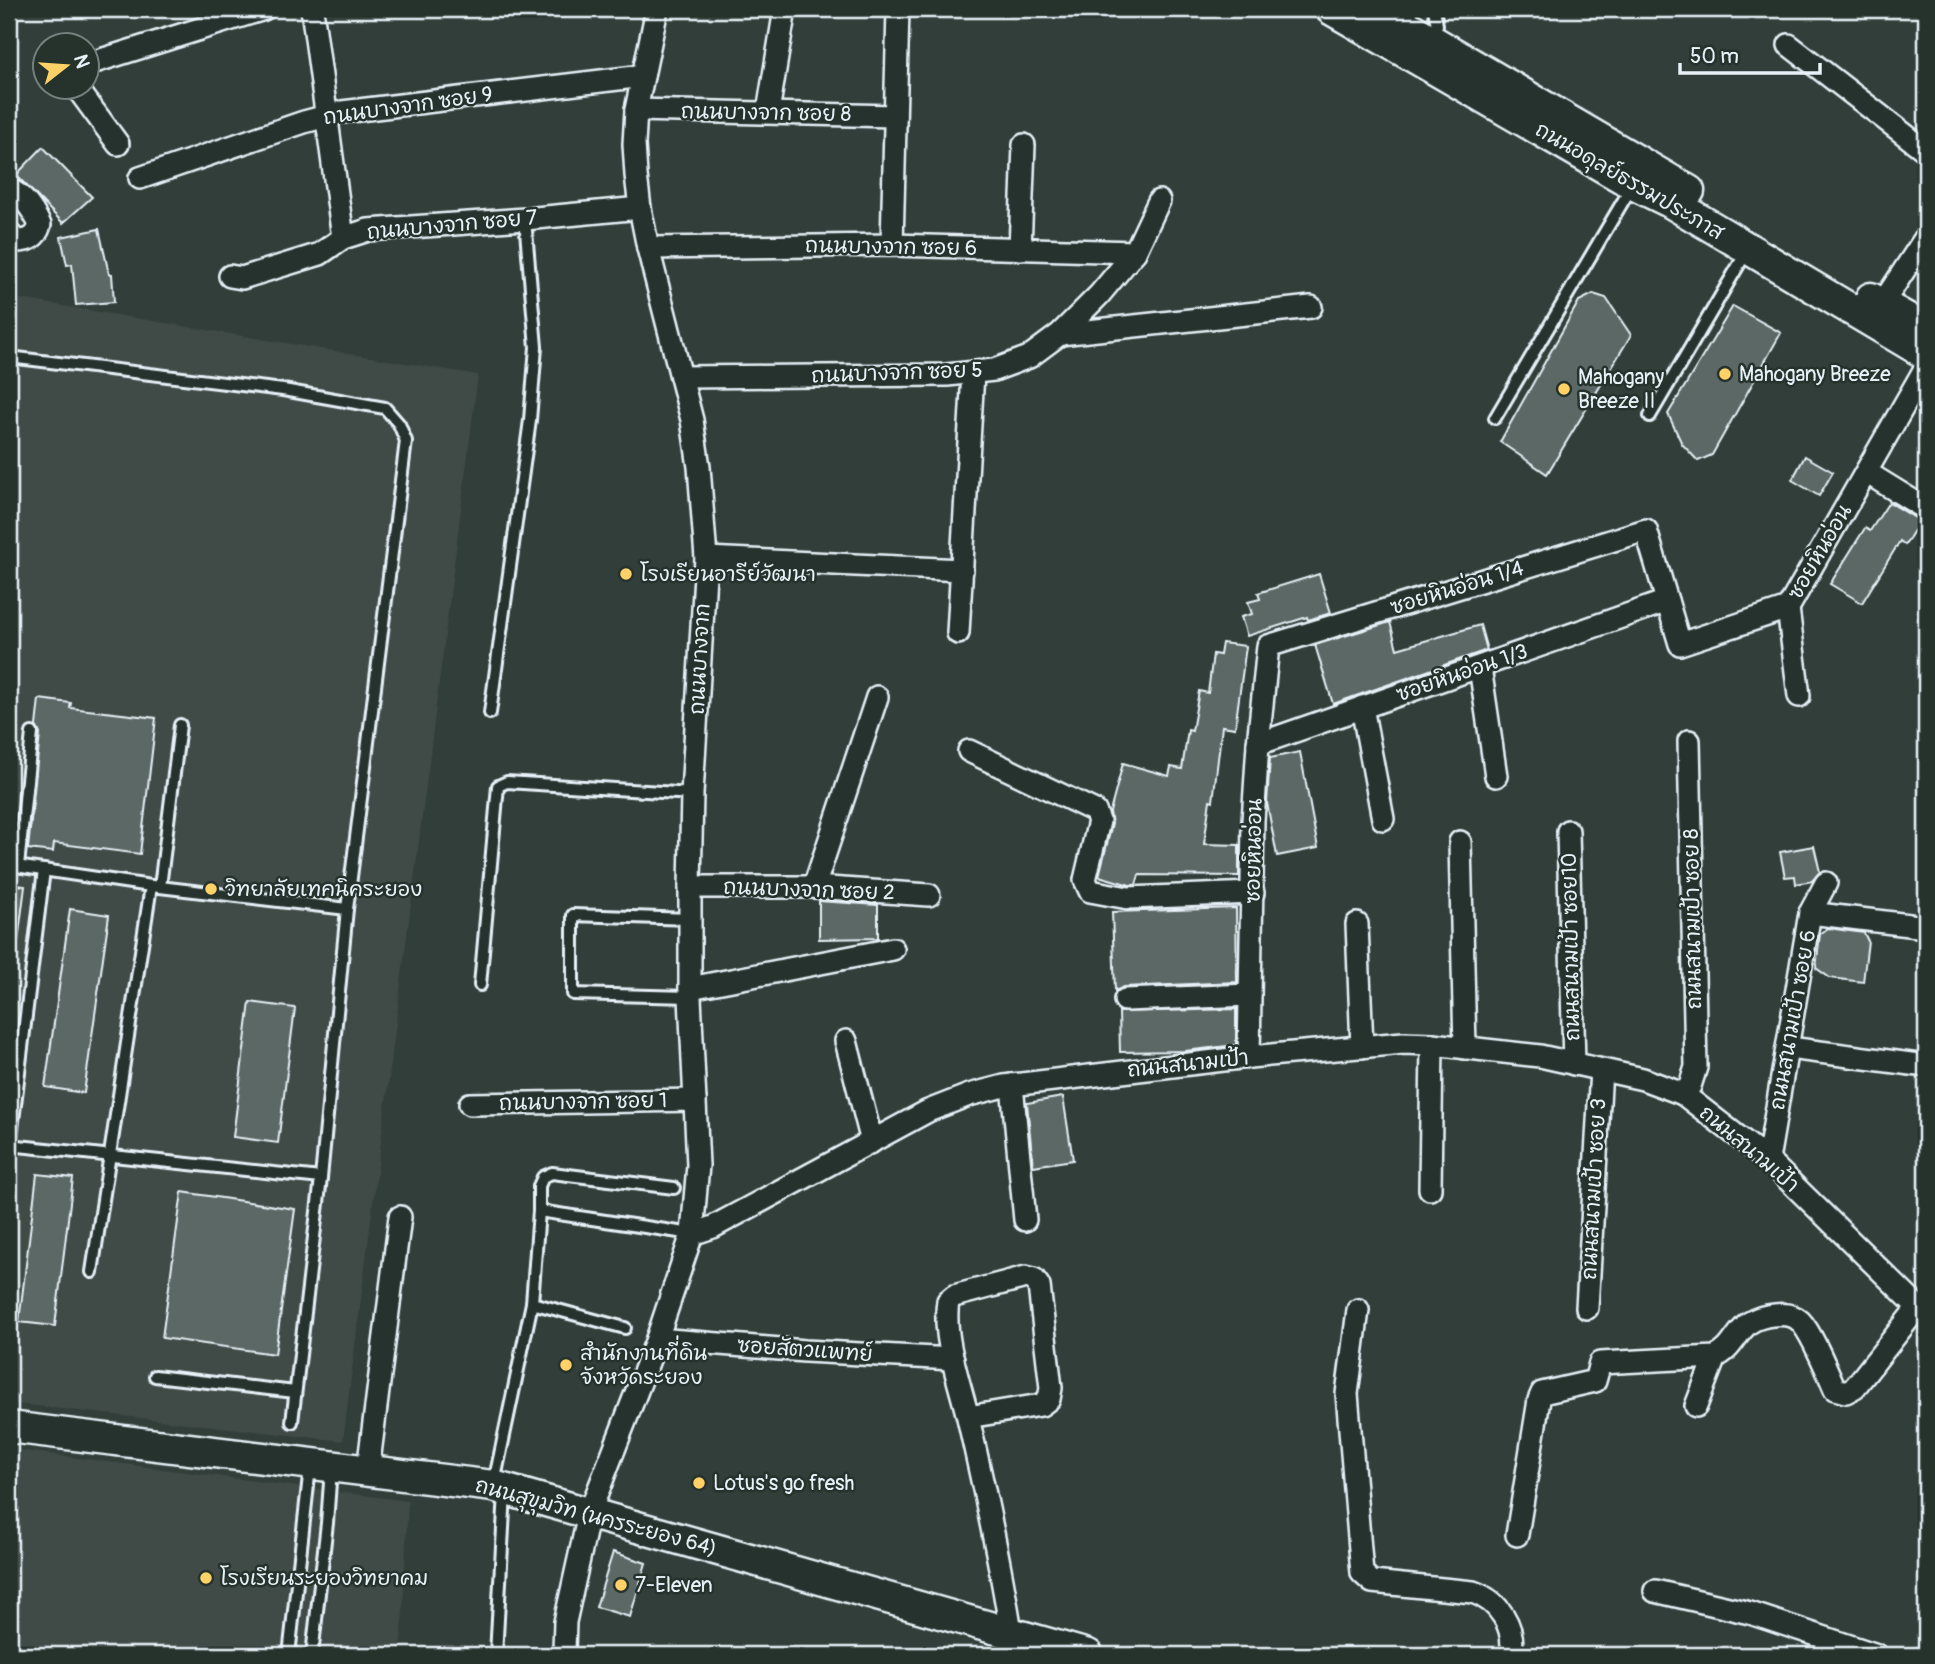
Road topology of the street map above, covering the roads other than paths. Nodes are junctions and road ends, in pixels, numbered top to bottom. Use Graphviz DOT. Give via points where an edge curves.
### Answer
graph roads {
  1 [pos="264,9"];
  2 [pos="312,9"];
  3 [pos="657,9"];
  4 [pos="785,9"];
  5 [pos="898,9"];
  6 [pos="1378,9"];
  7 [pos="1434,9"];
  8 [pos="1340,11"];
  9 [pos="1431,40"];
  10 [pos="1789,45"];
  11 [pos="102,60"];
  12 [pos="643,76"];
  13 [pos="87,102"];
  14 [pos="636,110"];
  15 [pos="768,113"];
  16 [pos="328,115"];
  17 [pos="895,116"];
  18 [pos="118,144"];
  19 [pos="1024,145"];
  20 [pos="1926,151"];
  21 [pos="140,178"];
  22 [pos="1633,184"];
  23 [pos="9,189"];
  24 [pos="1159,201"];
  25 [pos="640,208"];
  26 [pos="525,219"];
  27 [pos="9,233"];
  28 [pos="343,237"];
  29 [pos="1926,237"];
  30 [pos="892,245"];
  31 [pos="648,248"];
  32 [pos="1020,249"];
  33 [pos="1748,249"];
  34 [pos="1135,252"];
  35 [pos="230,276"];
  36 [pos="1882,304"];
  37 [pos="1311,307"];
  38 [pos="1926,329"];
  39 [pos="1060,334"];
  40 [pos="1926,354"];
  41 [pos="9,357"];
  42 [pos="1926,367"];
  43 [pos="973,373"];
  44 [pos="681,377"];
  45 [pos="1650,415"];
  46 [pos="1495,418"];
  47 [pos="1866,472"];
  48 [pos="1926,509"];
  49 [pos="1646,530"];
  50 [pos="706,558"];
  51 [pos="962,570"];
  52 [pos="1667,601"];
  53 [pos="1787,608"];
  54 [pos="958,633"];
  55 [pos="1268,646"];
  56 [pos="1480,667"];
  57 [pos="877,696"];
  58 [pos="1799,696"];
  59 [pos="1362,707"];
  60 [pos="489,713"];
  61 [pos="180,725"];
  62 [pos="32,733"];
  63 [pos="1689,741"];
  64 [pos="1258,744"];
  65 [pos="969,751"];
  66 [pos="1496,776"];
  67 [pos="692,794"];
  68 [pos="1382,819"];
  69 [pos="1568,831"];
  70 [pos="1460,842"];
  71 [pos="13,866"];
  72 [pos="44,870"];
  73 [pos="1826,883"];
  74 [pos="156,886"];
  75 [pos="690,887"];
  76 [pos="814,887"];
  77 [pos="1253,893"];
  78 [pos="929,895"];
  79 [pos="348,909"];
  80 [pos="1810,913"];
  81 [pos="690,919"];
  82 [pos="1357,924"];
  83 [pos="1926,927"];
  84 [pos="893,949"];
  85 [pos="480,985"];
  86 [pos="690,992"];
  87 [pos="1250,995"];
  88 [pos="1125,1000"];
  89 [pos="846,1041"];
  90 [pos="1432,1044"];
  91 [pos="1362,1047"];
  92 [pos="1465,1048"];
  93 [pos="1789,1048"];
  94 [pos="1248,1057"];
  95 [pos="1574,1064"];
  96 [pos="1926,1066"];
  97 [pos="1601,1070"];
  98 [pos="1012,1085"];
  99 [pos="1683,1094"];
  100 [pos="695,1100"];
  101 [pos="470,1104"];
  102 [pos="872,1142"];
  103 [pos="9,1148"];
  104 [pos="110,1156"];
  105 [pos="1768,1160"];
  106 [pos="321,1178"];
  107 [pos="674,1188"];
  108 [pos="1430,1189"];
  109 [pos="539,1211"];
  110 [pos="400,1216"];
  111 [pos="1026,1220"];
  112 [pos="692,1234"];
  113 [pos="92,1272"];
  114 [pos="532,1303"];
  115 [pos="1587,1308"];
  116 [pos="1358,1310"];
  117 [pos="1922,1311"];
  118 [pos="625,1328"];
  119 [pos="657,1339"];
  120 [pos="1715,1357"];
  121 [pos="953,1359"];
  122 [pos="155,1376"];
  123 [pos="295,1392"];
  124 [pos="1696,1406"];
  125 [pos="968,1417"];
  126 [pos="292,1422"];
  127 [pos="9,1427"];
  128 [pos="321,1465"];
  129 [pos="368,1470"];
  130 [pos="499,1488"];
  131 [pos="589,1514"];
  132 [pos="1517,1535"];
  133 [pos="1656,1591"];
  134 [pos="1012,1632"];
  135 [pos="289,1655"];
  136 [pos="312,1655"];
  137 [pos="496,1655"];
  138 [pos="566,1655"];
  139 [pos="1088,1655"];
  140 [pos="1511,1655"];
  141 [pos="1877,1655"];
  1 -- 11 [label="street"];
  2 -- 16 [label="street"];
  3 -- 12 [label="street, ถนนบางจาก"];
  4 -- 15 [label="street"];
  5 -- 17 [label="street"];
  6 -- 9 [label="street, ถนนอดุลย์ธรรมประภาส"];
  7 -- 9 [label="lane" via="1437,25"];
  8 -- 22 [label="street, ถนนอดุลย์ธรรมประภาส"];
  9 -- 36 [label="street, ถนนอดุลย์ธรรมประภาส"];
  10 -- 20 [label="street"];
  12 -- 14 [label="street, ถนนบางจาก"];
  12 -- 16 [label="street, ถนนบางจาก ซอย 9"];
  13 -- 18 [label="street"];
  14 -- 15 [label="street, ถนนบางจาก ซอย 8"];
  14 -- 25 [label="street, ถนนบางจาก"];
  15 -- 17 [label="street, ถนนบางจาก ซอย 8"];
  16 -- 21 [label="street, ถนนบางจาก ซอย 9"];
  16 -- 28 [label="street"];
  17 -- 30 [label="street"];
  19 -- 32 [label="street"];
  22 -- 33 [label="street, ถนนอดุลย์ธรรมประภาส"];
  22 -- 46 [label="lane"];
  23 -- 27 [label="street" via="27,203 40,225 25,241 16,241"];
  24 -- 34 [label="street, ถนนบางจาก ซอย 5"];
  25 -- 26 [label="street, ถนนบางจาก ซอย 7"];
  25 -- 31 [label="street, ถนนบางจาก"];
  26 -- 28 [label="street, ถนนบางจาก ซอย 7" via="368,230"];
  26 -- 60 [label="lane" via="536,347"];
  28 -- 35 [label="street, ถนนบางจาก ซอย 7" via="320,254 242,278"];
  29 -- 36 [label="street"];
  30 -- 31 [label="street, ถนนบางจาก ซอย 6"];
  30 -- 32 [label="street, ถนนบางจาก ซอย 6"];
  31 -- 44 [label="street, ถนนบางจาก"];
  32 -- 34 [label="street, ถนนบางจาก ซอย 6"];
  33 -- 40 [label="street, ถนนอดุลย์ธรรมประภาส"];
  33 -- 45 [label="lane"];
  34 -- 39 [label="street, ถนนบางจาก ซอย 5"];
  36 -- 38 [label="street, ถนนอดุลย์ธรรมประภาส"];
  37 -- 39 [label="street"];
  39 -- 43 [label="street, ถนนบางจาก ซอย 5" via="1029,357"];
  41 -- 79 [label="lane" via="283,390 384,408 399,424 406,441"];
  42 -- 47 [label="street, ซอยหินอ่อน"];
  43 -- 44 [label="street, ถนนบางจาก ซอย 5"];
  43 -- 51 [label="street"];
  44 -- 50 [label="street, ถนนบางจาก" via="699,467"];
  47 -- 48 [label="street"];
  47 -- 53 [label="street, ซอยหินอ่อน"];
  49 -- 52 [label="street, ซอยหินอ่อน"];
  49 -- 55 [label="street, ซอยหินอ่อน 1/4"];
  50 -- 51 [label="street"];
  50 -- 67 [label="street, ถนนบางจาก"];
  51 -- 54 [label="street"];
  52 -- 53 [label="street, ซอยหินอ่อน" via="1680,644"];
  52 -- 56 [label="street, ซอยหินอ่อน 1/3"];
  53 -- 58 [label="street"];
  55 -- 64 [label="street, ซอยหินอ่อน"];
  56 -- 59 [label="street, ซอยหินอ่อน 1/3"];
  56 -- 66 [label="street"];
  57 -- 76 [label="street"];
  59 -- 64 [label="street, ซอยหินอ่อน 1/3"];
  59 -- 68 [label="street"];
  61 -- 74 [label="lane"];
  62 -- 71 [label="lane"];
  63 -- 99 [label="street, ถนนสนามเป้า ซอย 8" via="1696,1067"];
  64 -- 77 [label="street, ซอยหินอ่อน"];
  65 -- 77 [label="street" via="1095,811 1098,821 1085,880 1090,891 1128,898"];
  67 -- 75 [label="street, ถนนบางจาก"];
  67 -- 85 [label="lane" via="507,782 498,786"];
  69 -- 95 [label="street, ถนนสนามเป้า ซอย10"];
  70 -- 92 [label="street"];
  71 -- 72 [label="lane"];
  72 -- 74 [label="lane"];
  72 -- 103 [label="lane"];
  73 -- 80 [label="street, ถนนสนามเป้า ซอย 6"];
  74 -- 79 [label="lane"];
  74 -- 104 [label="lane"];
  75 -- 76 [label="street, ถนนบางจาก ซอย 2"];
  75 -- 81 [label="street, ถนนบางจาก"];
  76 -- 78 [label="street, ถนนบางจาก ซอย 2"];
  77 -- 87 [label="street, ซอยหินอ่อน"];
  79 -- 106 [label="lane"];
  80 -- 83 [label="street"];
  80 -- 93 [label="street, ถนนสนามเป้า ซอย 6"];
  81 -- 86 [label="street, ถนนบางจาก"];
  81 -- 86 [label="lane" via="573,915 573,994"];
  82 -- 91 [label="street"];
  84 -- 86 [label="street"];
  86 -- 100 [label="street, ถนนบางจาก"];
  87 -- 88 [label="street"];
  87 -- 94 [label="street, ซอยหินอ่อน"];
  89 -- 102 [label="street"];
  90 -- 91 [label="street, ถนนสนามเป้า"];
  90 -- 92 [label="street, ถนนสนามเป้า"];
  90 -- 108 [label="street"];
  91 -- 94 [label="street, ถนนสนามเป้า"];
  92 -- 95 [label="street, ถนนสนามเป้า"];
  93 -- 96 [label="street"];
  93 -- 105 [label="street, ถนนสนามเป้า ซอย 6"];
  94 -- 98 [label="street, ถนนสนามเป้า"];
  95 -- 97 [label="street, ถนนสนามเป้า"];
  97 -- 99 [label="street, ถนนสนามเป้า"];
  97 -- 115 [label="street, ถนนสนามเป้า ซอย 3"];
  98 -- 102 [label="street, ถนนสนามเป้า" via="928,1111"];
  98 -- 111 [label="street"];
  99 -- 105 [label="street, ถนนสนามเป้า"];
  100 -- 101 [label="street, ถนนบางจาก ซอย 1"];
  100 -- 112 [label="street, ถนนบางจาก" via="698,1165"];
  102 -- 112 [label="street, ถนนสนามเป้า"];
  103 -- 104 [label="lane"];
  104 -- 106 [label="lane"];
  104 -- 113 [label="lane"];
  105 -- 117 [label="street, ถนนสนามเป้า"];
  106 -- 123 [label="lane"];
  107 -- 109 [label="lane" via="552,1173 542,1177"];
  109 -- 112 [label="lane"];
  109 -- 114 [label="lane"];
  110 -- 129 [label="street"];
  112 -- 119 [label="street"];
  114 -- 118 [label="lane"];
  114 -- 130 [label="lane"];
  116 -- 140 [label="street" via="1347,1394 1362,1573 1371,1582 1488,1597 1510,1629"];
  117 -- 120 [label="street" via="1846,1392 1835,1389 1800,1321 1789,1316 1770,1315 1750,1322 1725,1353"];
  119 -- 121 [label="street, ซอยสัตวแพทย์"];
  119 -- 131 [label="street"];
  120 -- 124 [label="street"];
  120 -- 132 [label="street" via="1600,1363 1595,1381 1542,1392"];
  121 -- 125 [label="street"];
  121 -- 125 [label="street" via="948,1301 1026,1277 1034,1279 1039,1286 1049,1399 1041,1405"];
  122 -- 123 [label="lane"];
  123 -- 126 [label="lane"];
  125 -- 134 [label="street"];
  127 -- 128 [label="street, ถนนสุขุมวิท (นครระยอง 64)"];
  128 -- 129 [label="street, ถนนสุขุมวิท (นครระยอง 64)"];
  128 -- 135 [label="lane"];
  128 -- 136 [label="lane" via="327,1523"];
  129 -- 130 [label="street, ถนนสุขุมวิท (นครระยอง 64)"];
  130 -- 131 [label="street, ถนนสุขุมวิท (นครระยอง 64)"];
  130 -- 137 [label="lane"];
  131 -- 134 [label="street, ถนนสุขุมวิท (นครระยอง 64)"];
  131 -- 138 [label="street" via="566,1612"];
  133 -- 141 [label="street" via="1750,1613"];
  134 -- 139 [label="street, ถนนสุขุมวิท (นครระยอง 64)"];
}
